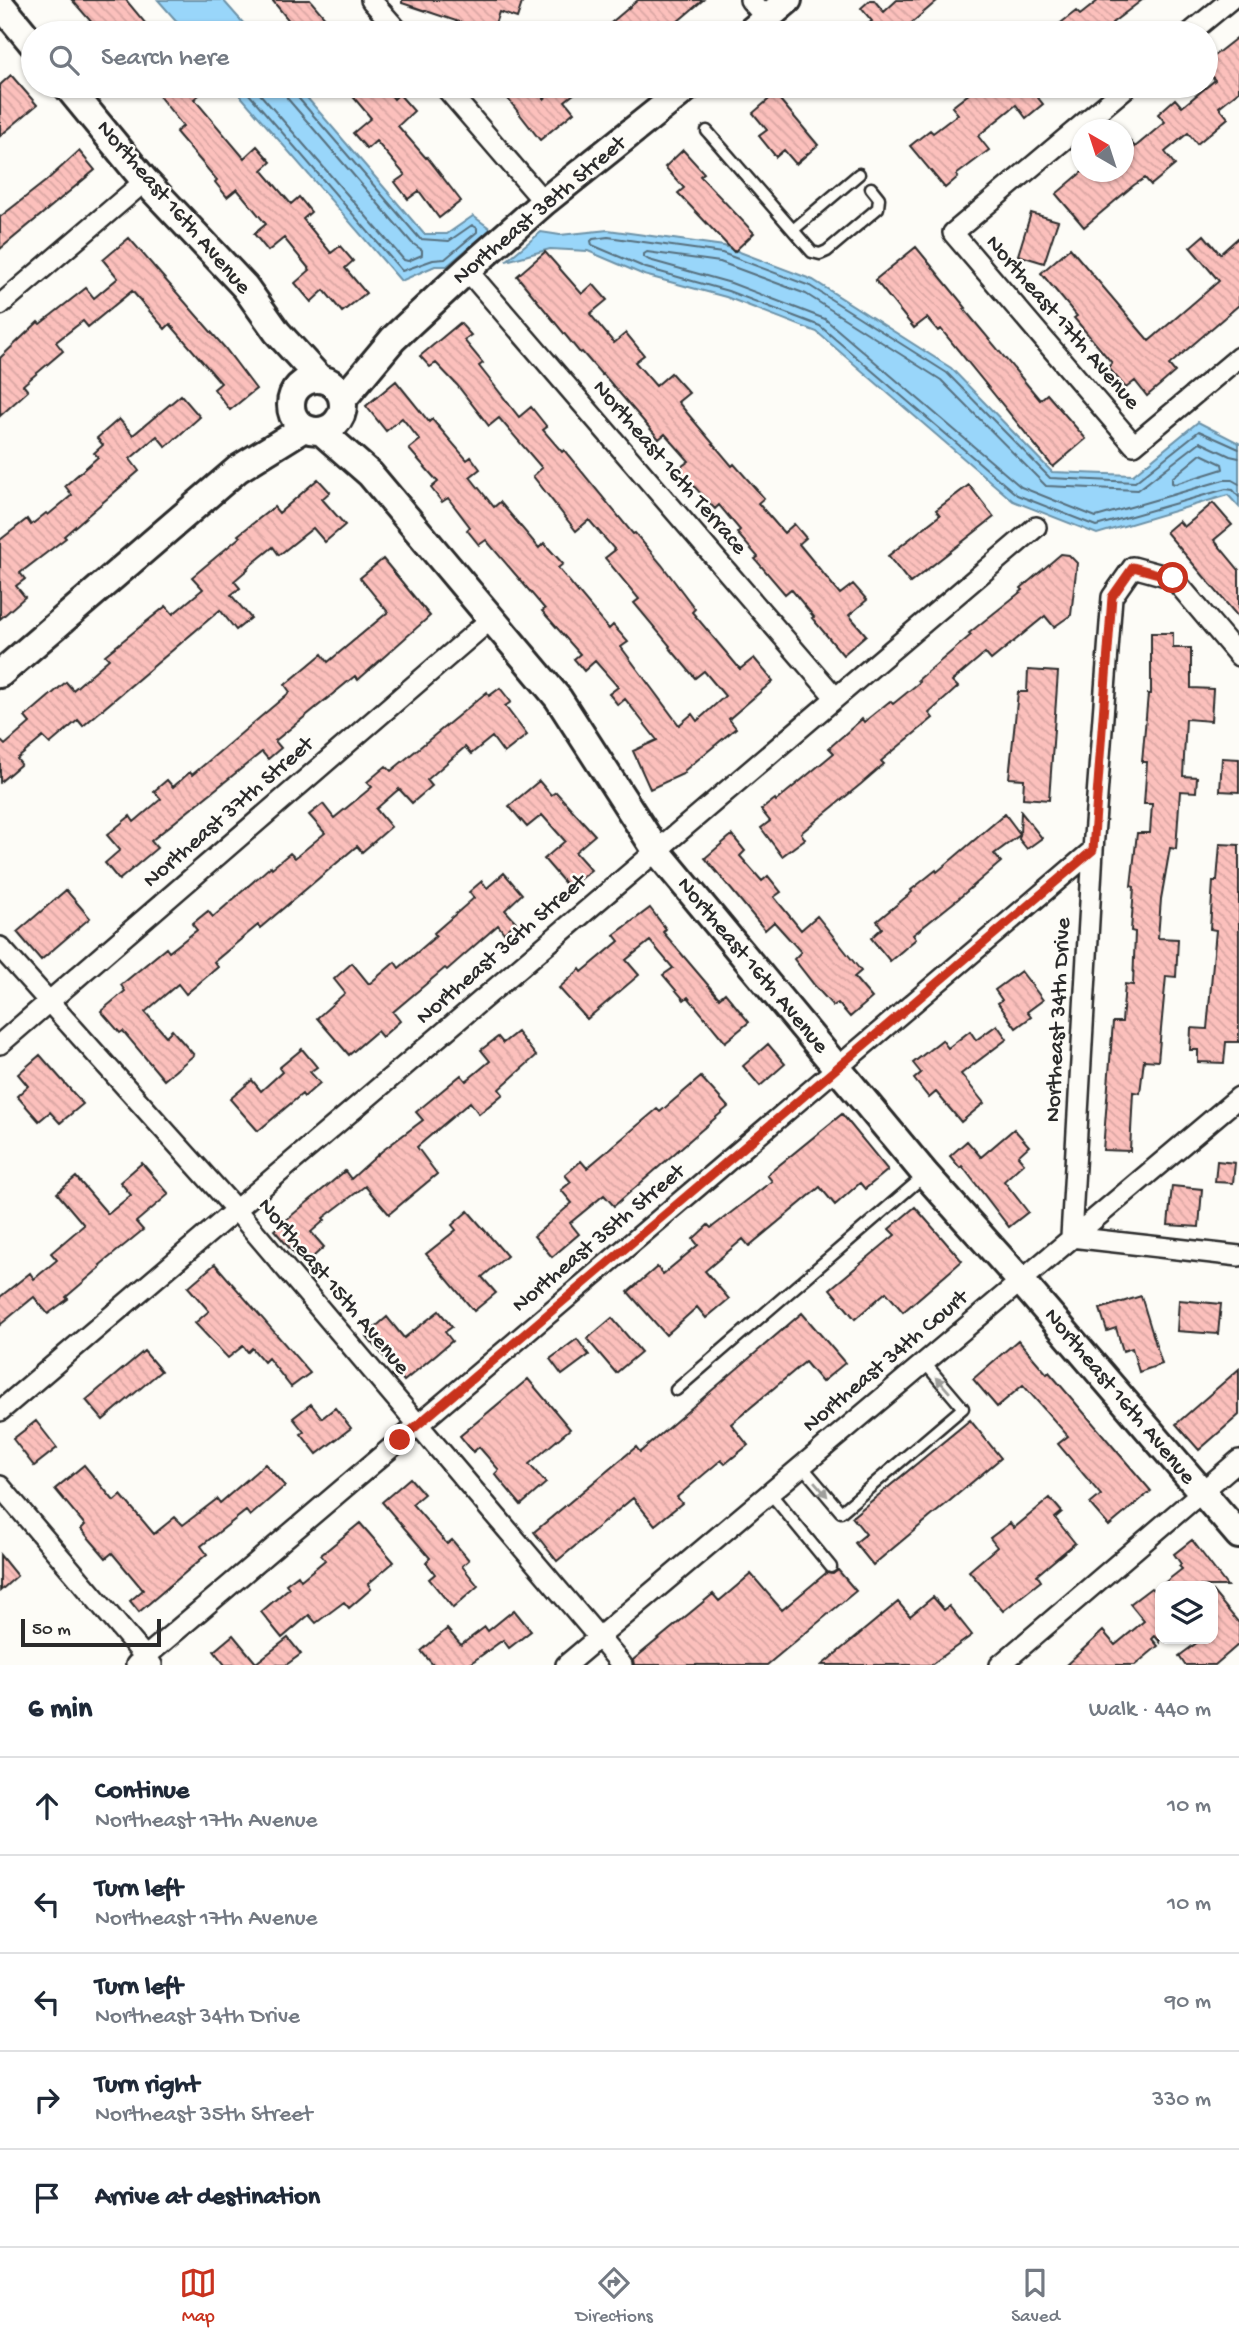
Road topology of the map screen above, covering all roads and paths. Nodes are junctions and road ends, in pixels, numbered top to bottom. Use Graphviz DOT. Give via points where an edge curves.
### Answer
graph roads {
  1 [pos="371,0"];
  2 [pos="788,0"];
  3 [pos="1230,0"];
  4 [pos="2,9"];
  5 [pos="755,17"];
  6 [pos="389,21"];
  7 [pos="1205,21"];
  8 [pos="21,30"];
  9 [pos="77,98"];
  10 [pos="454,98"];
  11 [pos="674,98"];
  12 [pos="1114,98"];
  13 [pos="707,131"];
  14 [pos="859,173"];
  15 [pos="145,181"];
  16 [pos="871,188"];
  17 [pos="544,202"];
  18 [pos="793,230"];
  19 [pos="467,270"];
  20 [pos="0,304"];
  21 [pos="1239,357"];
  22 [pos="318,403"];
  23 [pos="1036,527"];
  24 [pos="491,619"];
  25 [pos="1239,656"];
  26 [pos="0,674"];
  27 [pos="835,697"];
  28 [pos="656,850"];
  29 [pos="1093,850"];
  30 [pos="0,947"];
  31 [pos="48,1002"];
  32 [pos="0,1044"];
  33 [pos="837,1069"];
  34 [pos="1239,1097"];
  35 [pos="926,1175"];
  36 [pos="236,1210"];
  37 [pos="1071,1237"];
  38 [pos="1239,1256"];
  39 [pos="1021,1281"];
  40 [pos="924,1362"];
  41 [pos="676,1390"];
  42 [pos="0,1411"];
  43 [pos="417,1424"];
  44 [pos="1239,1460"];
  45 [pos="802,1465"];
  46 [pos="0,1486"];
  47 [pos="770,1493"];
  48 [pos="1201,1494"];
  49 [pos="1239,1535"];
  50 [pos="831,1567"];
  51 [pos="598,1638"];
  52 [pos="144,1662"];
  53 [pos="566,1665"];
  54 [pos="622,1665"];
  55 [pos="1000,1665"];
  1 -- 6 [label="street"];
  2 -- 5 [label="street"];
  3 -- 7 [label="street"];
  4 -- 8 [label="street"];
  9 -- 15 [label="street, Northeast 16th Avenue"];
  10 -- 17 [label="street"];
  11 -- 17 [label="street, Northeast 38th Street"];
  12 -- 21 [label="street, Northeast 17th Avenue" via="953,233 1134,445"];
  13 -- 18 [label="lane"];
  14 -- 18 [label="lane"];
  15 -- 20 [label="street"];
  15 -- 22 [label="street, Northeast 16th Avenue" via="245,287"];
  16 -- 18 [label="lane" via="879,198 878,208 827,251 812,251"];
  17 -- 19 [label="street, Northeast 38th Street"];
  19 -- 22 [label="street, Northeast 38th Street"];
  19 -- 27 [label="street, Northeast 16th Terrace"];
  22 -- 24 [label="street, Northeast 16th Avenue" via="370,474"];
  22 -- 26 [label="street, Northeast 38th Street"];
  23 -- 27 [label="street, Northeast 36th Street"];
  24 -- 28 [label="street, Northeast 16th Avenue" via="558,698"];
  24 -- 31 [label="street, Northeast 37th Street"];
  25 -- 29 [label="street, Northeast 34th Drive" via="1173,578 1133,567 1112,597"];
  27 -- 28 [label="street, Northeast 36th Street"];
  28 -- 33 [label="street, Northeast 16th Avenue"];
  28 -- 36 [label="street, Northeast 36th Street"];
  29 -- 33 [label="street, Northeast 35th Street"];
  29 -- 37 [label="street, Northeast 34th Drive"];
  30 -- 31 [label="street, Northeast 15th Avenue"];
  31 -- 32 [label="street, Northeast 37th Street"];
  31 -- 36 [label="street, Northeast 15th Avenue"];
  33 -- 35 [label="street, Northeast 16th Avenue"];
  33 -- 43 [label="street, Northeast 35th Street"];
  34 -- 37 [label="street, Northeast 34th Court"];
  35 -- 39 [label="street, Northeast 16th Avenue"];
  35 -- 41 [label="lane"];
  36 -- 42 [label="street, Northeast 36th Street"];
  36 -- 43 [label="street, Northeast 15th Avenue"];
  37 -- 38 [label="street"];
  37 -- 39 [label="street, Northeast 34th Court"];
  39 -- 40 [label="street, Northeast 34th Court"];
  39 -- 48 [label="street, Northeast 16th Avenue"];
  40 -- 45 [label="street, Northeast 34th Court"];
  45 -- 40 [label="lane, one-way" via="841,1512 963,1408"];
  43 -- 51 [label="street, Northeast 15th Avenue"];
  43 -- 52 [label="street, Northeast 35th Street"];
  44 -- 48 [label="street"];
  45 -- 47 [label="street, Northeast 34th Court"];
  46 -- 52 [label="street"];
  47 -- 50 [label="lane"];
  47 -- 51 [label="street, Northeast 34th Court"];
  48 -- 49 [label="street, Northeast 16th Avenue"];
  48 -- 55 [label="street"];
  51 -- 53 [label="street, Northeast 34th Court"];
  51 -- 54 [label="street, Northeast 15th Avenue"];
}
